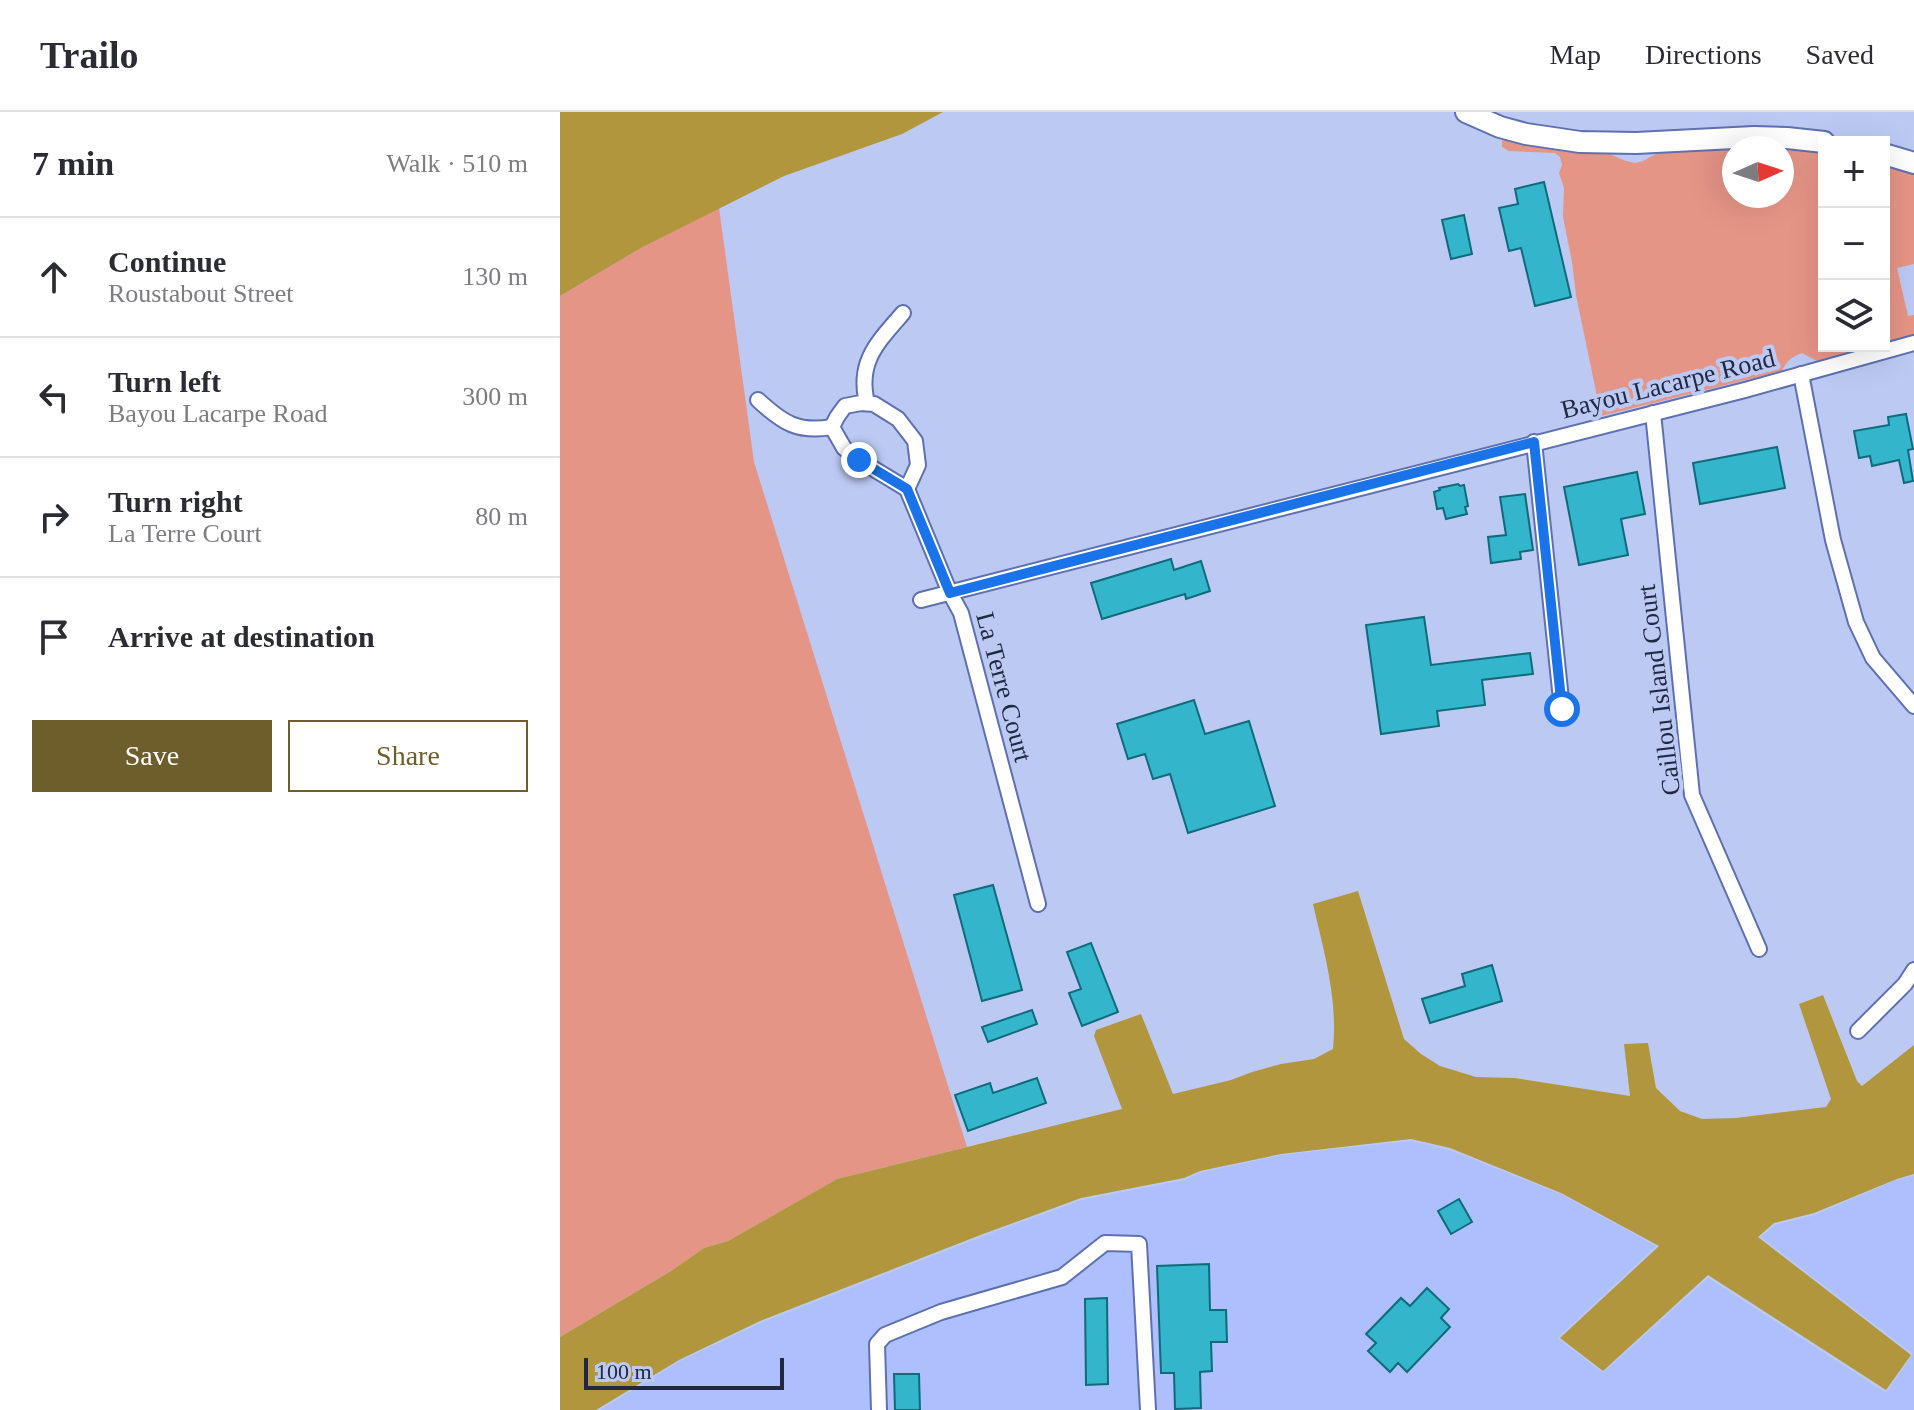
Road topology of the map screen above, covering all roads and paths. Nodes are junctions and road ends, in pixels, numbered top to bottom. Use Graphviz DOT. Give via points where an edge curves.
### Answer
graph roads {
  1 [pos="1466,112"];
  2 [pos="1818,142"];
  3 [pos="1890,156"];
  4 [pos="1914,163"];
  5 [pos="903,313"];
  6 [pos="1914,343"];
  7 [pos="1801,374"];
  8 [pos="758,400"];
  9 [pos="867,403"];
  10 [pos="1653,413"];
  11 [pos="832,427"];
  12 [pos="1534,442"];
  13 [pos="907,489"];
  14 [pos="950,593"];
  15 [pos="921,600"];
  16 [pos="1914,706"];
  17 [pos="1562,709"];
  18 [pos="1038,904"];
  19 [pos="1759,949"];
  20 [pos="1914,970"];
  21 [pos="1858,1031"];
  22 [pos="879,1410"];
  23 [pos="1148,1410"];
  1 -- 2 [label="main road" via="1526,134 1580,142 1754,137"];
  3 -- 4 [label="main road"];
  5 -- 9 [label="street" via="867,363"];
  6 -- 7 [label="street, Bayou Lacarpe Road"];
  7 -- 10 [label="street, Bayou Lacarpe Road"];
  7 -- 16 [label="street" via="1833,540 1856,622 1873,658"];
  8 -- 11 [label="street" via="790,425"];
  9 -- 11 [label="street" via="845,406"];
  9 -- 13 [label="street" via="898,419 915,441 918,465"];
  10 -- 12 [label="street, Bayou Lacarpe Road"];
  10 -- 19 [label="street, Caillou Island Court" via="1692,795"];
  11 -- 13 [label="street" via="844,448"];
  12 -- 14 [label="street, Bayou Lacarpe Road"];
  12 -- 17 [label="street"];
  13 -- 14 [label="street, La Terre Court"];
  14 -- 15 [label="street, Bayou Lacarpe Road"];
  14 -- 18 [label="street, La Terre Court" via="961,613"];
  20 -- 21 [label="street"];
  22 -- 23 [label="street" via="877,1344 885,1335 941,1312 1062,1277 1105,1243 1139,1244"];
}
